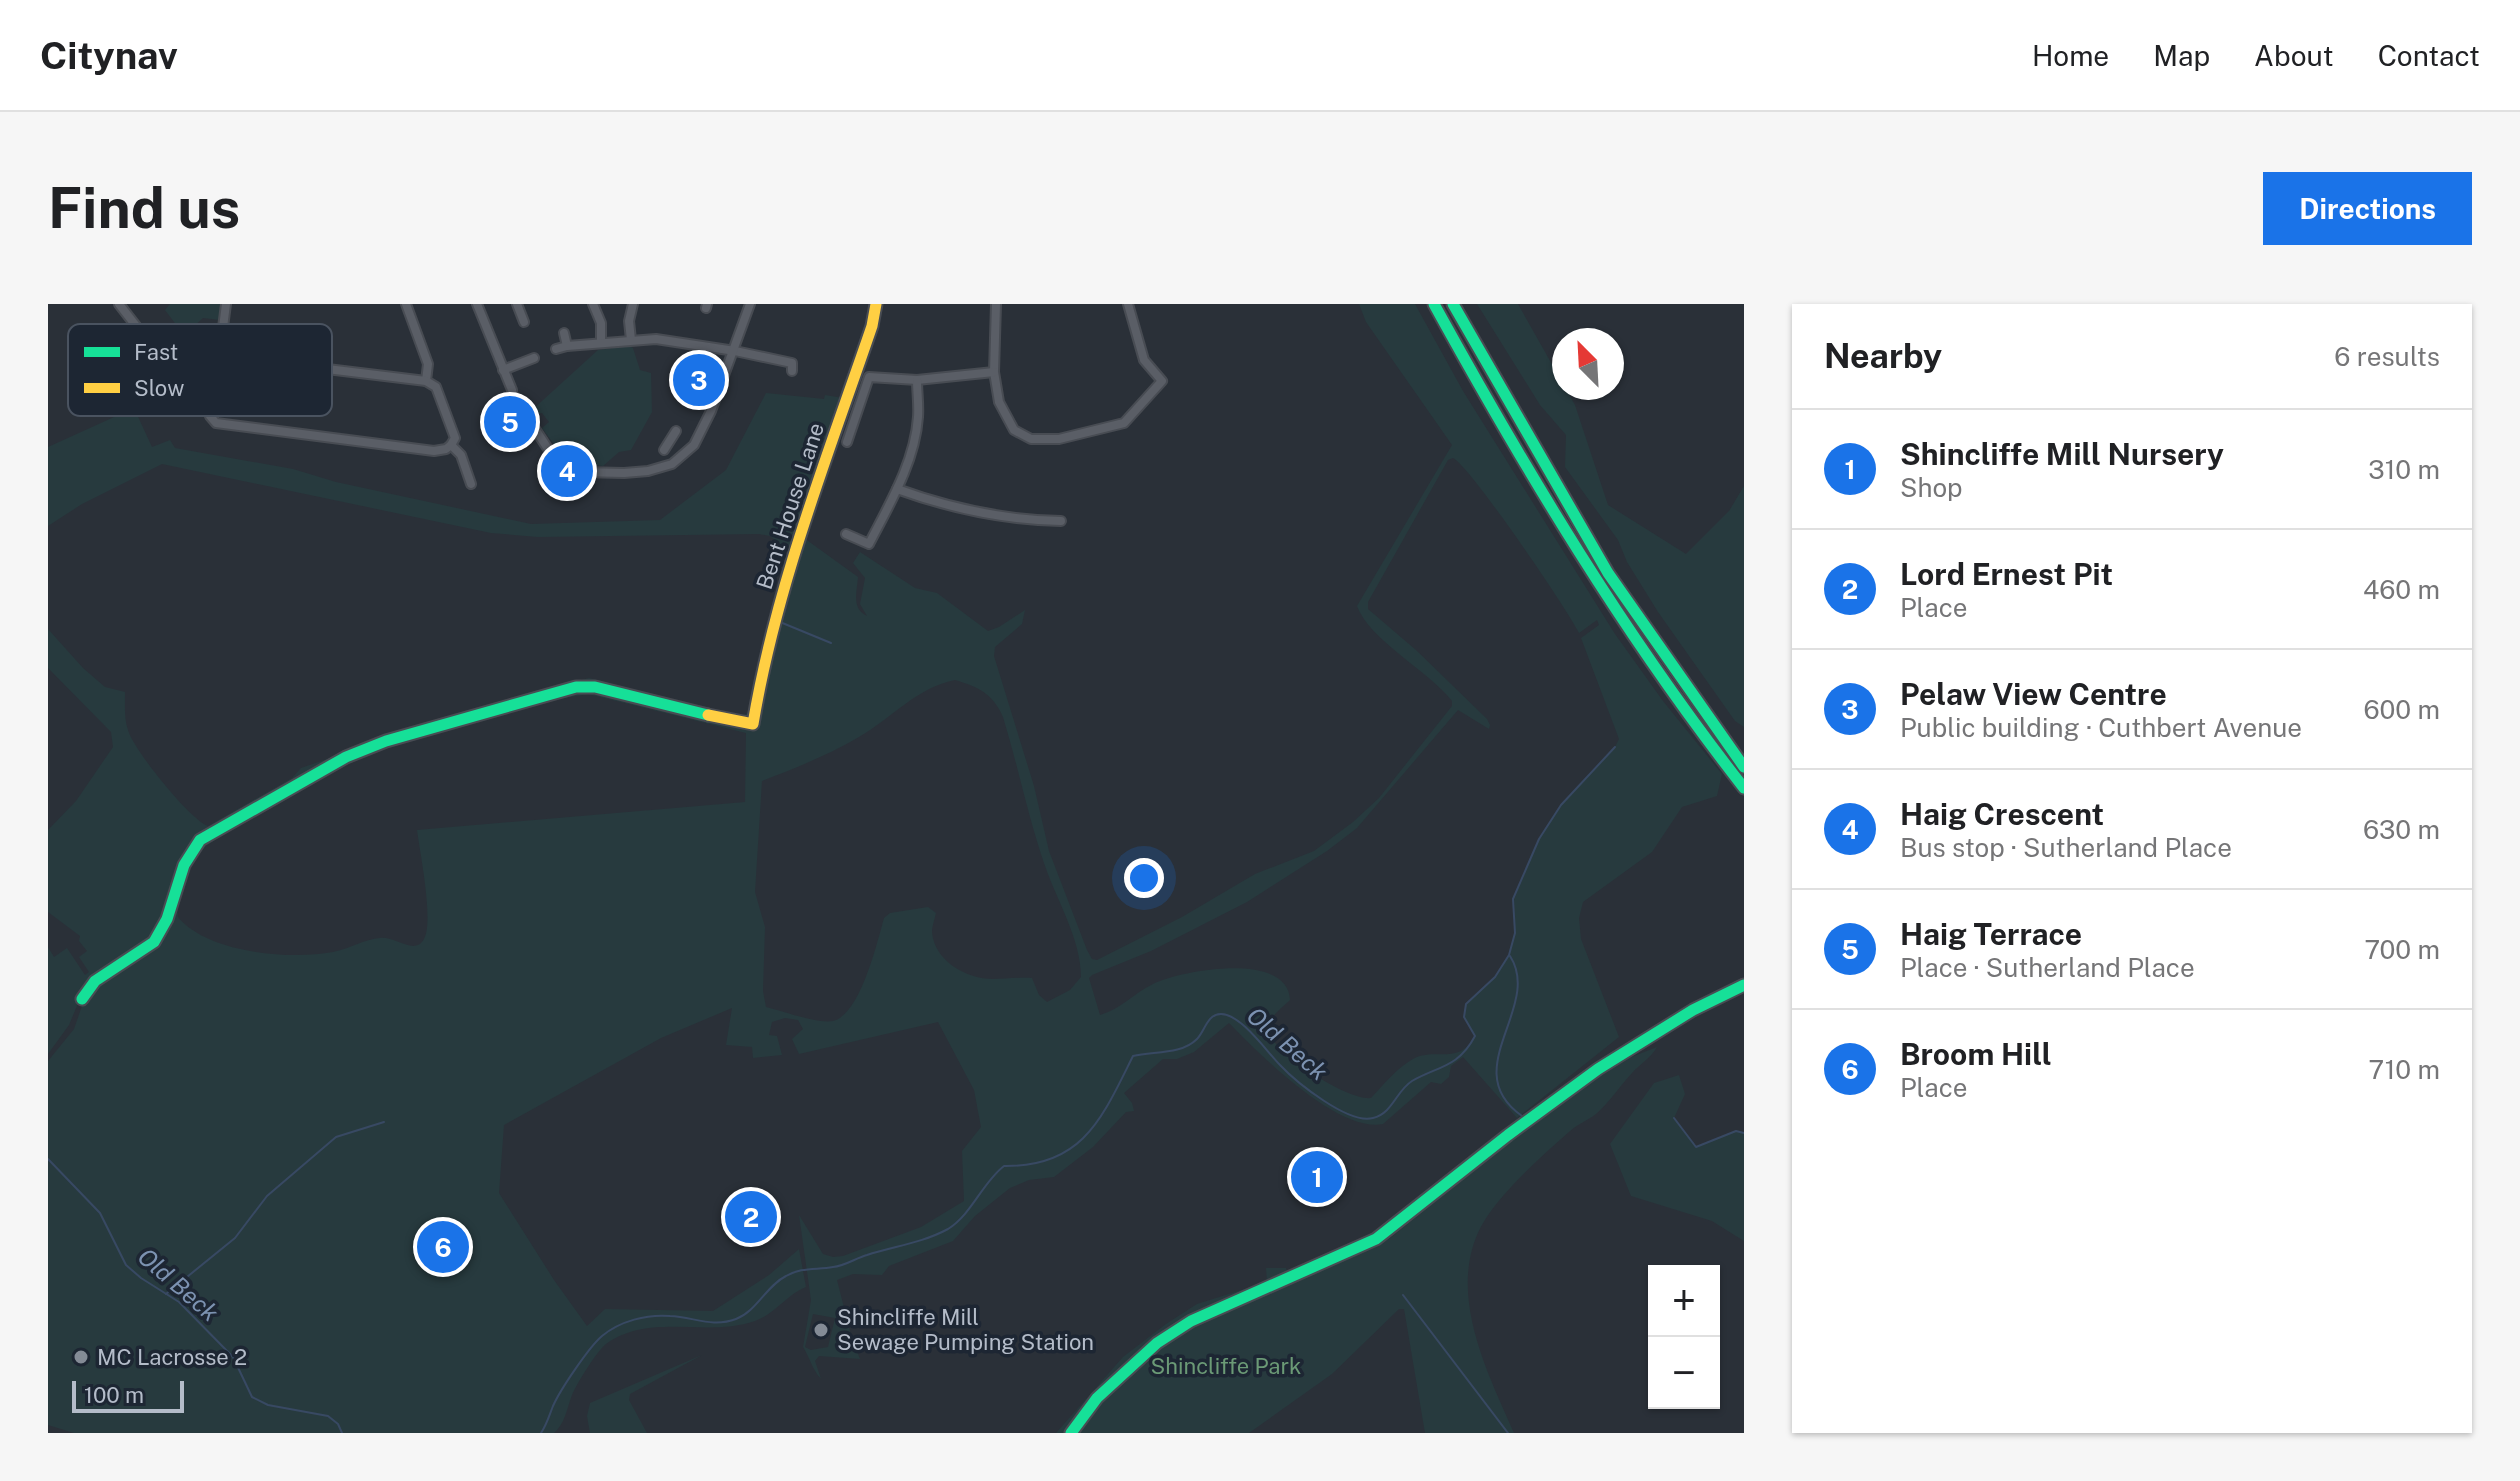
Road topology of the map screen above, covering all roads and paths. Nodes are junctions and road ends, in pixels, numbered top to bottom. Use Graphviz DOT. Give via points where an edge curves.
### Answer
graph roads {
  1 [pos="119,304"];
  2 [pos="226,304"];
  3 [pos="406,304"];
  4 [pos="477,304"];
  5 [pos="517,304"];
  6 [pos="593,304"];
  7 [pos="633,304"];
  8 [pos="750,304"];
  9 [pos="876,304"];
  10 [pos="996,304"];
  11 [pos="1128,304"];
  12 [pos="1434,304"];
  13 [pos="1453,304"];
  14 [pos="524,322"];
  15 [pos="135,324"];
  16 [pos="224,324"];
  17 [pos="564,333"];
  18 [pos="631,340"];
  19 [pos="601,342"];
  20 [pos="567,346"];
  21 [pos="556,349"];
  22 [pos="735,351"];
  23 [pos="534,358"];
  24 [pos="794,364"];
  25 [pos="332,370"];
  26 [pos="503,370"];
  27 [pos="994,372"];
  28 [pos="917,380"];
  29 [pos="426,381"];
  30 [pos="210,416"];
  31 [pos="676,431"];
  32 [pos="670,441"];
  33 [pos="847,442"];
  34 [pos="451,445"];
  35 [pos="664,450"];
  36 [pos="682,457"];
  37 [pos="471,484"];
  38 [pos="897,489"];
  39 [pos="1061,521"];
  40 [pos="846,534"];
  41 [pos="1744,767"];
  42 [pos="1744,788"];
  43 [pos="1744,985"];
  44 [pos="82,999"];
  45 [pos="1071,1433"];
  1 -- 15 [label="street"];
  2 -- 16 [label="street"];
  3 -- 29 [label="street" via="428,364"];
  4 -- 26 [label="street"];
  5 -- 14 [label="street"];
  6 -- 19 [label="street"];
  7 -- 18 [label="street"];
  8 -- 22 [label="street"];
  9 -- 44 [label="main road, Bent House Lane" via="785,581 753,724 587,686 386,741 346,757 200,840 184,863 159,935 85,990"];
  10 -- 27 [label="street"];
  11 -- 27 [label="street" via="1144,360 1162,381 1124,423 1059,439 1031,439 1014,430 999,402"];
  12 -- 42 [label="main road" via="1504,433 1599,585"];
  13 -- 41 [label="main road" via="1608,573"];
  17 -- 20 [label="street"];
  18 -- 19 [label="street"];
  18 -- 22 [label="street"];
  19 -- 20 [label="street"];
  20 -- 21 [label="street"];
  22 -- 24 [label="street"];
  22 -- 36 [label="street" via="694,445"];
  23 -- 26 [label="street"];
  25 -- 29 [label="street"];
  26 -- 36 [label="street" via="552,455 580,472 648,471"];
  27 -- 28 [label="street"];
  28 -- 33 [label="street" via="869,377"];
  28 -- 38 [label="street" via="915,439"];
  29 -- 34 [label="street" via="436,387 455,438"];
  30 -- 34 [label="street" via="216,423 434,451"];
  31 -- 32 [label="street"];
  32 -- 35 [label="street"];
  32 -- 36 [label="street"];
  34 -- 37 [label="street" via="461,455"];
  38 -- 39 [label="street" via="1002,518"];
  38 -- 40 [label="street" via="869,544"];
  43 -- 45 [label="main road" via="1675,1019 1591,1072 1376,1239 1191,1321 1157,1343 1097,1398"];
}
